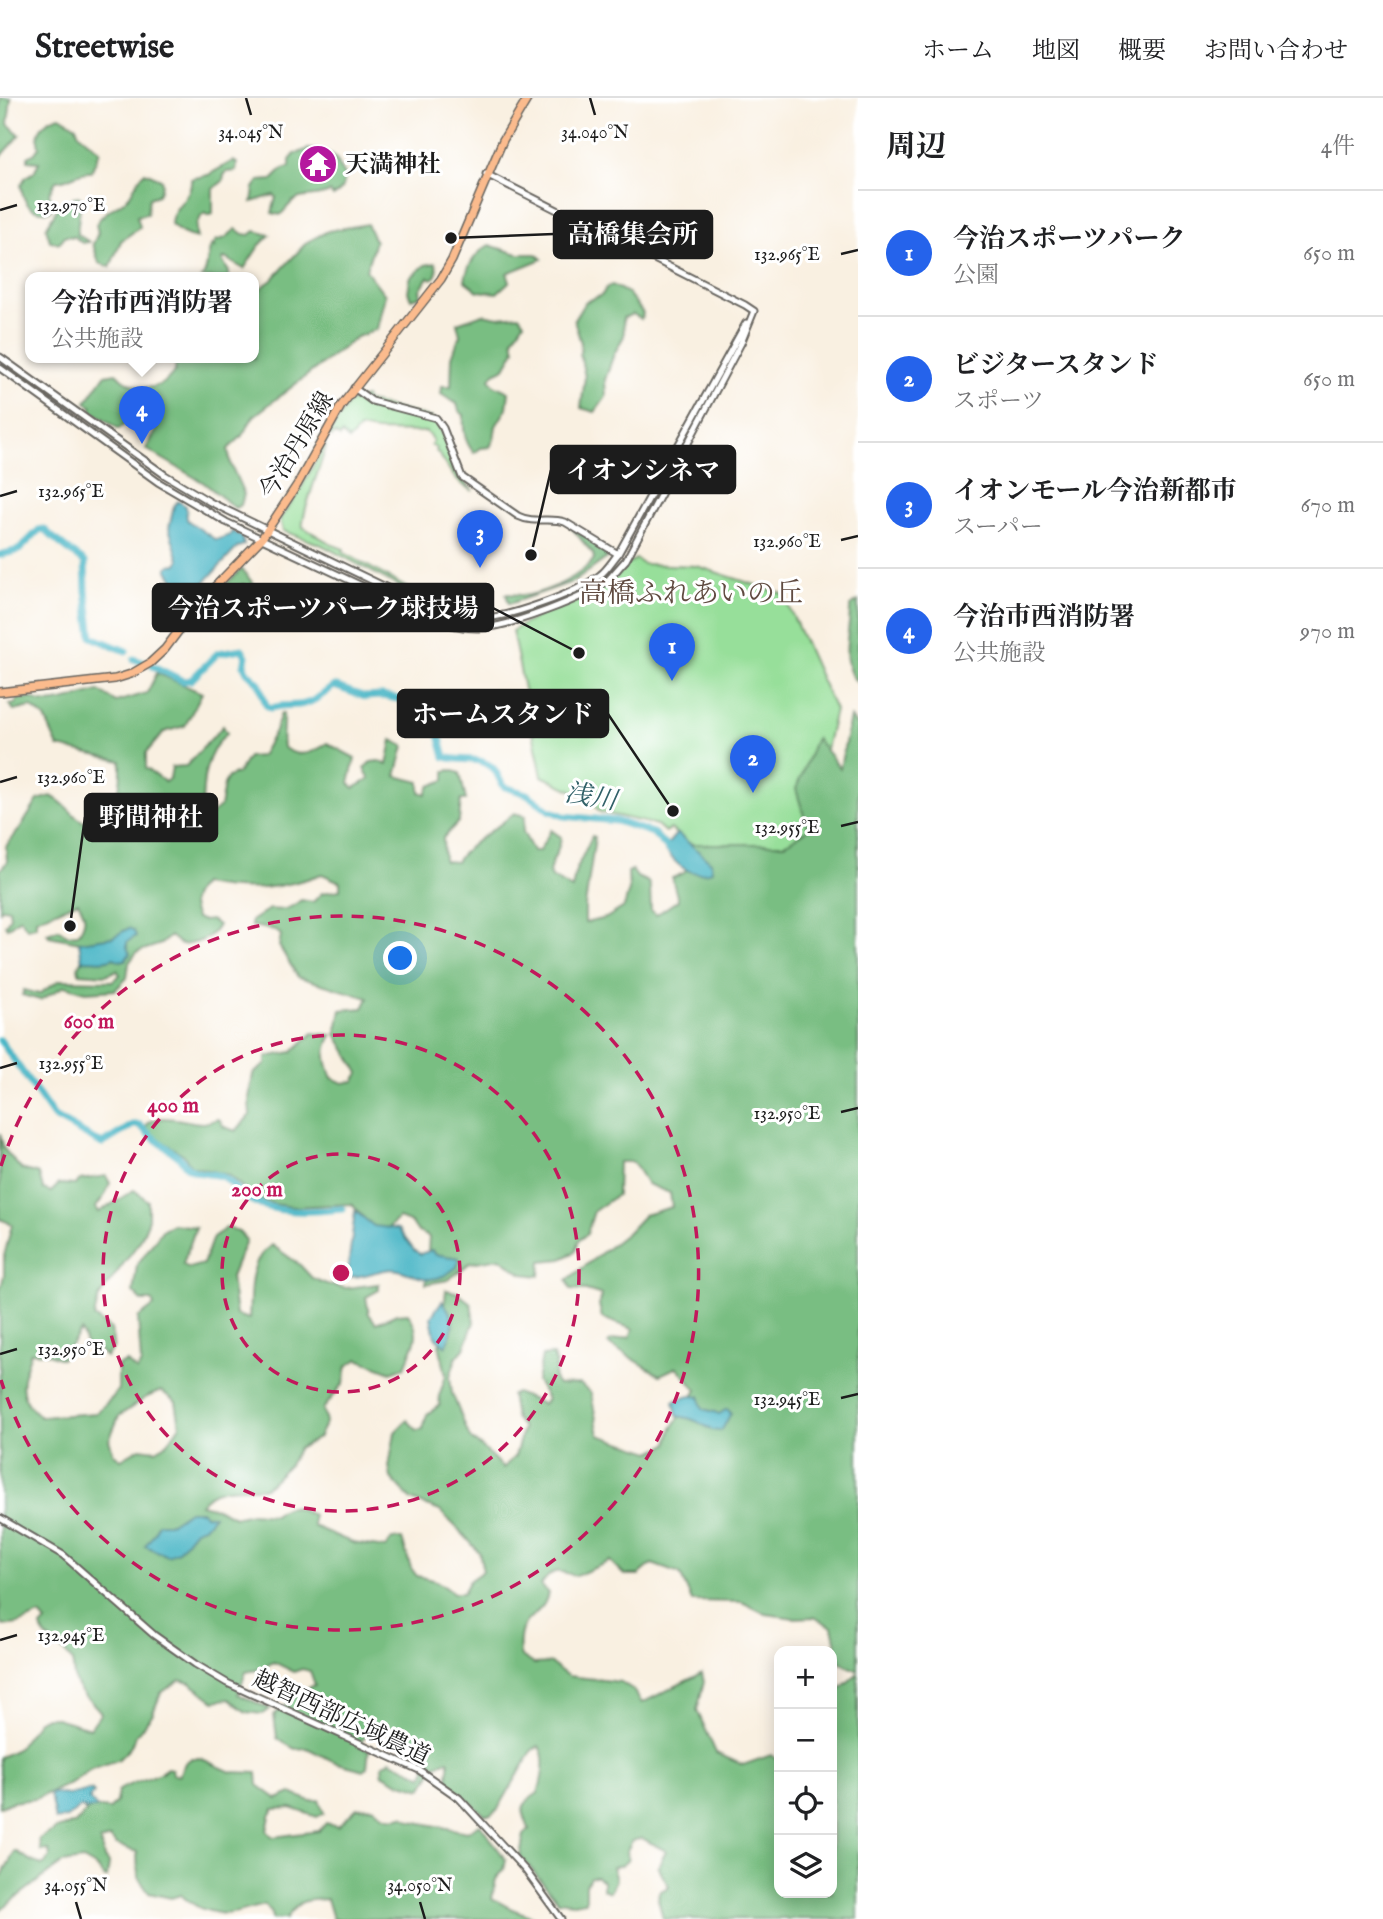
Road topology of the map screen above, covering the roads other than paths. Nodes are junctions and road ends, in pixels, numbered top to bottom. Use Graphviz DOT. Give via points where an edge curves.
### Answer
graph roads {
  1 [pos="528,98"];
  2 [pos="486,174"];
  3 [pos="754,311"];
  4 [pos="0,357"];
  5 [pos="0,368"];
  6 [pos="354,388"];
  7 [pos="267,529"];
  8 [pos="262,538"];
  9 [pos="618,554"];
  10 [pos="626,560"];
  11 [pos="0,692"];
  12 [pos="0,1518"];
  13 [pos="561,1919"];
  1 -- 2 [label="main road, 今治丹原線"];
  2 -- 3 [label="street"];
  2 -- 6 [label="main road, 今治丹原線" via="446,271"];
  3 -- 9 [label="street"];
  3 -- 10 [label="street"];
  4 -- 7 [label="street" via="165,475"];
  5 -- 8 [label="street" via="158,482"];
  6 -- 7 [label="main road, 今治丹原線"];
  6 -- 9 [label="street" via="372,401 436,418 462,477 518,516 565,522"];
  7 -- 8 [label="main road, 今治丹原線"];
  7 -- 9 [label="street" via="429,608 475,619 497,617 563,595 602,574"];
  8 -- 10 [label="street" via="428,617 462,627 498,626 570,600 608,580"];
  8 -- 11 [label="main road, 今治丹原線" via="201,601 165,649 140,669 102,681"];
  9 -- 10 [label="street"];
  12 -- 13 [label="street, 越智西部広域農道" via="63,1555 175,1650 227,1683 419,1770 459,1798 526,1871"];
}
